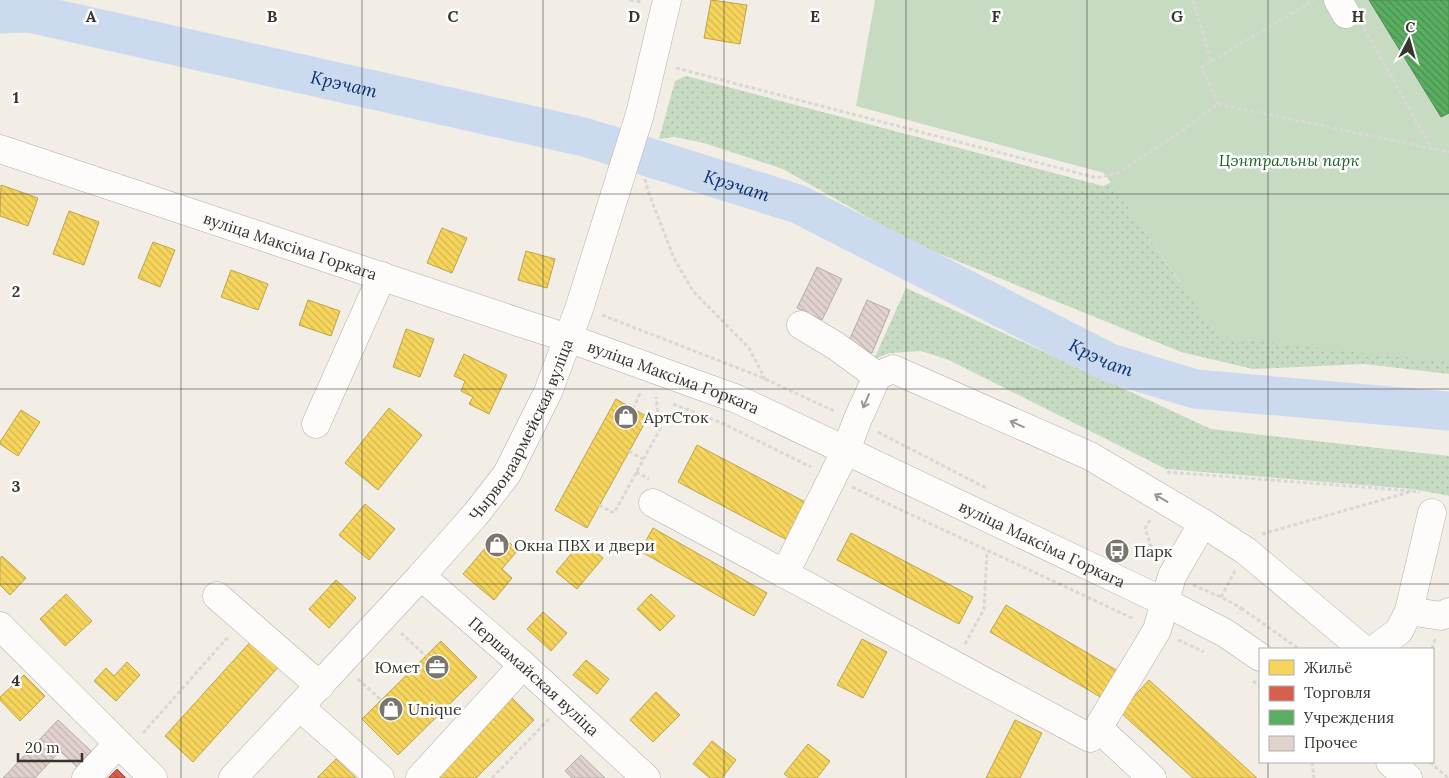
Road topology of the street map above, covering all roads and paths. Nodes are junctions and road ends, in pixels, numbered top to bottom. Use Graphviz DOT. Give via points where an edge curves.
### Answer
graph roads {
  1 [pos="667,0"];
  2 [pos="1193,0"];
  3 [pos="1315,0"];
  4 [pos="1348,13"];
  5 [pos="1211,61"];
  6 [pos="673,67"];
  7 [pos="1218,104"];
  8 [pos="0,149"];
  9 [pos="1432,149"];
  10 [pos="1449,152"];
  11 [pos="632,176"];
  12 [pos="382,276"];
  13 [pos="802,326"];
  14 [pos="568,338"];
  15 [pos="877,376"];
  16 [pos="765,379"];
  17 [pos="632,388"];
  18 [pos="641,391"];
  19 [pos="656,398"];
  20 [pos="633,409"];
  21 [pos="316,424"];
  22 [pos="846,450"];
  23 [pos="629,451"];
  24 [pos="643,459"];
  25 [pos="1164,472"];
  26 [pos="832,478"];
  27 [pos="1413,491"];
  28 [pos="1162,499"];
  29 [pos="653,503"];
  30 [pos="1427,503"];
  31 [pos="599,505"];
  32 [pos="1203,523"];
  33 [pos="988,551"];
  34 [pos="1246,551"];
  35 [pos="1157,562"];
  36 [pos="784,574"];
  37 [pos="421,576"];
  38 [pos="217,596"];
  39 [pos="1221,597"];
  40 [pos="1165,602"];
  41 [pos="1241,608"];
  42 [pos="1409,610"];
  43 [pos="1449,612"];
  44 [pos="244,619"];
  45 [pos="0,626"];
  46 [pos="1157,630"];
  47 [pos="399,631"];
  48 [pos="963,647"];
  49 [pos="1298,648"];
  50 [pos="1362,648"];
  51 [pos="1375,648"];
  52 [pos="1211,655"];
  53 [pos="426,656"];
  54 [pos="523,665"];
  55 [pos="1253,667"];
  56 [pos="355,677"];
  57 [pos="1259,683"];
  58 [pos="320,686"];
  59 [pos="381,700"];
  60 [pos="564,703"];
  61 [pos="300,707"];
  62 [pos="1098,728"];
  63 [pos="129,741"];
  64 [pos="1312,763"];
  65 [pos="1391,763"];
  66 [pos="1431,763"];
  67 [pos="86,778"];
  68 [pos="153,778"];
  69 [pos="233,778"];
  70 [pos="380,778"];
  71 [pos="420,778"];
  72 [pos="492,778"];
  73 [pos="646,778"];
  74 [pos="1152,778"];
  75 [pos="1314,778"];
  76 [pos="1408,778"];
  77 [pos="1448,778"];
  1 -- 11 [label="street, Чырвонаармейская вуліца" via="640,114"];
  2 -- 5 [label="path"];
  3 -- 5 [label="path"];
  4 -- 9 [label="path"];
  5 -- 7 [label="path" via="1202,67"];
  6 -- 7 [label="path" via="1097,178 1119,172"];
  7 -- 9 [label="path"];
  8 -- 12 [label="street, вуліца Максіма Горкага"];
  9 -- 10 [label="path"];
  11 -- 14 [label="street, Чырвонаармейская вуліца"];
  11 -- 16 [label="path" via="648,191 674,258 693,291 749,348"];
  12 -- 14 [label="street, вуліца Максіма Горкага"];
  12 -- 21 [label="street"];
  13 -- 15 [label="street"];
  14 -- 22 [label="street, вуліца Максіма Горкага" via="737,399"];
  14 -- 37 [label="street, Чырвонаармейская вуліца" via="548,392 507,474 475,516"];
  15 -- 22 [label="street, one-way"];
  28 -- 15 [label="street, one-way" via="1090,456 893,369"];
  17 -- 18 [label="path"];
  18 -- 19 [label="path"];
  18 -- 20 [label="path"];
  19 -- 24 [label="path" via="660,430"];
  19 -- 26 [label="path" via="722,423"];
  22 -- 26 [label="street"];
  22 -- 40 [label="street, вуліца Максіма Горкага"];
  23 -- 24 [label="path"];
  24 -- 31 [label="path" via="614,512"];
  25 -- 27 [label="path"];
  26 -- 33 [label="path"];
  26 -- 36 [label="street"];
  27 -- 30 [label="path"];
  27 -- 34 [label="path" via="1254,536"];
  28 -- 32 [label="street"];
  28 -- 35 [label="path" via="1145,528"];
  29 -- 36 [label="street"];
  30 -- 42 [label="street"];
  32 -- 34 [label="street"];
  32 -- 40 [label="street" via="1172,576"];
  33 -- 46 [label="path"];
  33 -- 48 [label="path" via="984,608"];
  34 -- 39 [label="path"];
  34 -- 50 [label="street"];
  36 -- 62 [label="street" via="1090,738"];
  37 -- 54 [label="street, Першамайская вуліца"];
  37 -- 58 [label="street, Чырвонаармейская вуліца"];
  38 -- 44 [label="street"];
  40 -- 46 [label="street"];
  40 -- 55 [label="street, вуліца Максіма Горкага" via="1225,633"];
  41 -- 49 [label="path"];
  42 -- 43 [label="street" via="1441,616"];
  42 -- 51 [label="street" via="1399,631"];
  44 -- 58 [label="street"];
  44 -- 63 [label="path"];
  45 -- 63 [label="street"];
  46 -- 52 [label="path"];
  46 -- 62 [label="street"];
  47 -- 53 [label="path"];
  54 -- 60 [label="street, Першамайская вуліца"];
  54 -- 71 [label="street"];
  55 -- 57 [label="path"];
  56 -- 59 [label="path"];
  58 -- 61 [label="street, Чырвонаармейская вуліца"];
  60 -- 72 [label="path"];
  60 -- 73 [label="street, Першамайская вуліца"];
  61 -- 69 [label="street, Чырвонаармейская вуліца"];
  61 -- 70 [label="street"];
  62 -- 74 [label="street"];
  63 -- 67 [label="street"];
  63 -- 68 [label="street"];
  64 -- 75 [label="path"];
  65 -- 76 [label="street"];
  66 -- 77 [label="path"];
}
